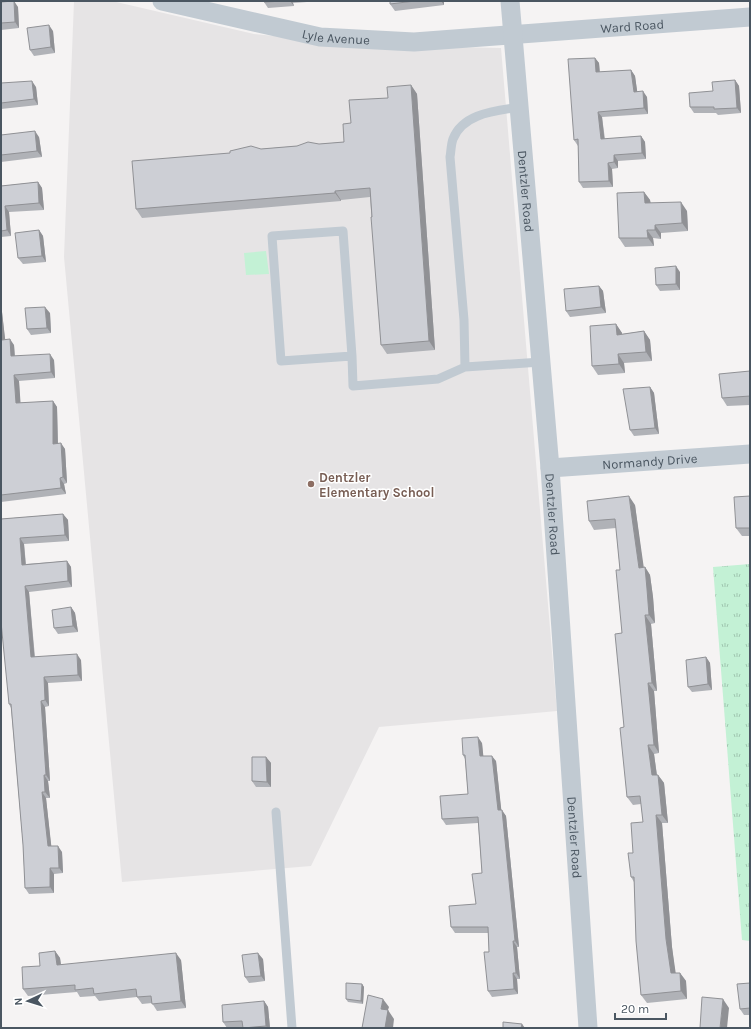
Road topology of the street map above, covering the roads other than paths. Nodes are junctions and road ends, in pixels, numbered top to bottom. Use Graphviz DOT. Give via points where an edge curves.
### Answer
graph roads {
  1 [pos="162,1"];
  2 [pos="510,1"];
  3 [pos="218,8"];
  4 [pos="750,17"];
  5 [pos="514,35"];
  6 [pos="520,107"];
  7 [pos="352,356"];
  8 [pos="541,362"];
  9 [pos="465,367"];
  10 [pos="750,454"];
  11 [pos="550,468"];
  12 [pos="276,812"];
  13 [pos="292,1028"];
  14 [pos="588,1028"];
  1 -- 3 [label="street, Lyle Avenue"];
  2 -- 5 [label="street, Dentzler Road"];
  3 -- 5 [label="street, Lyle Avenue" via="320,37 414,42"];
  4 -- 5 [label="street, Ward Road"];
  5 -- 6 [label="street, Dentzler Road"];
  6 -- 8 [label="street, Dentzler Road"];
  6 -- 9 [label="lane" via="478,116 462,124 453,139 450,158 464,320"];
  7 -- 7 [label="lane" via="343,231 272,236 281,361"];
  7 -- 9 [label="lane" via="354,386 438,379"];
  8 -- 9 [label="lane"];
  8 -- 11 [label="street, Dentzler Road"];
  10 -- 11 [label="street, Normandy Drive"];
  11 -- 14 [label="street, Dentzler Road"];
  12 -- 13 [label="lane"];
}
